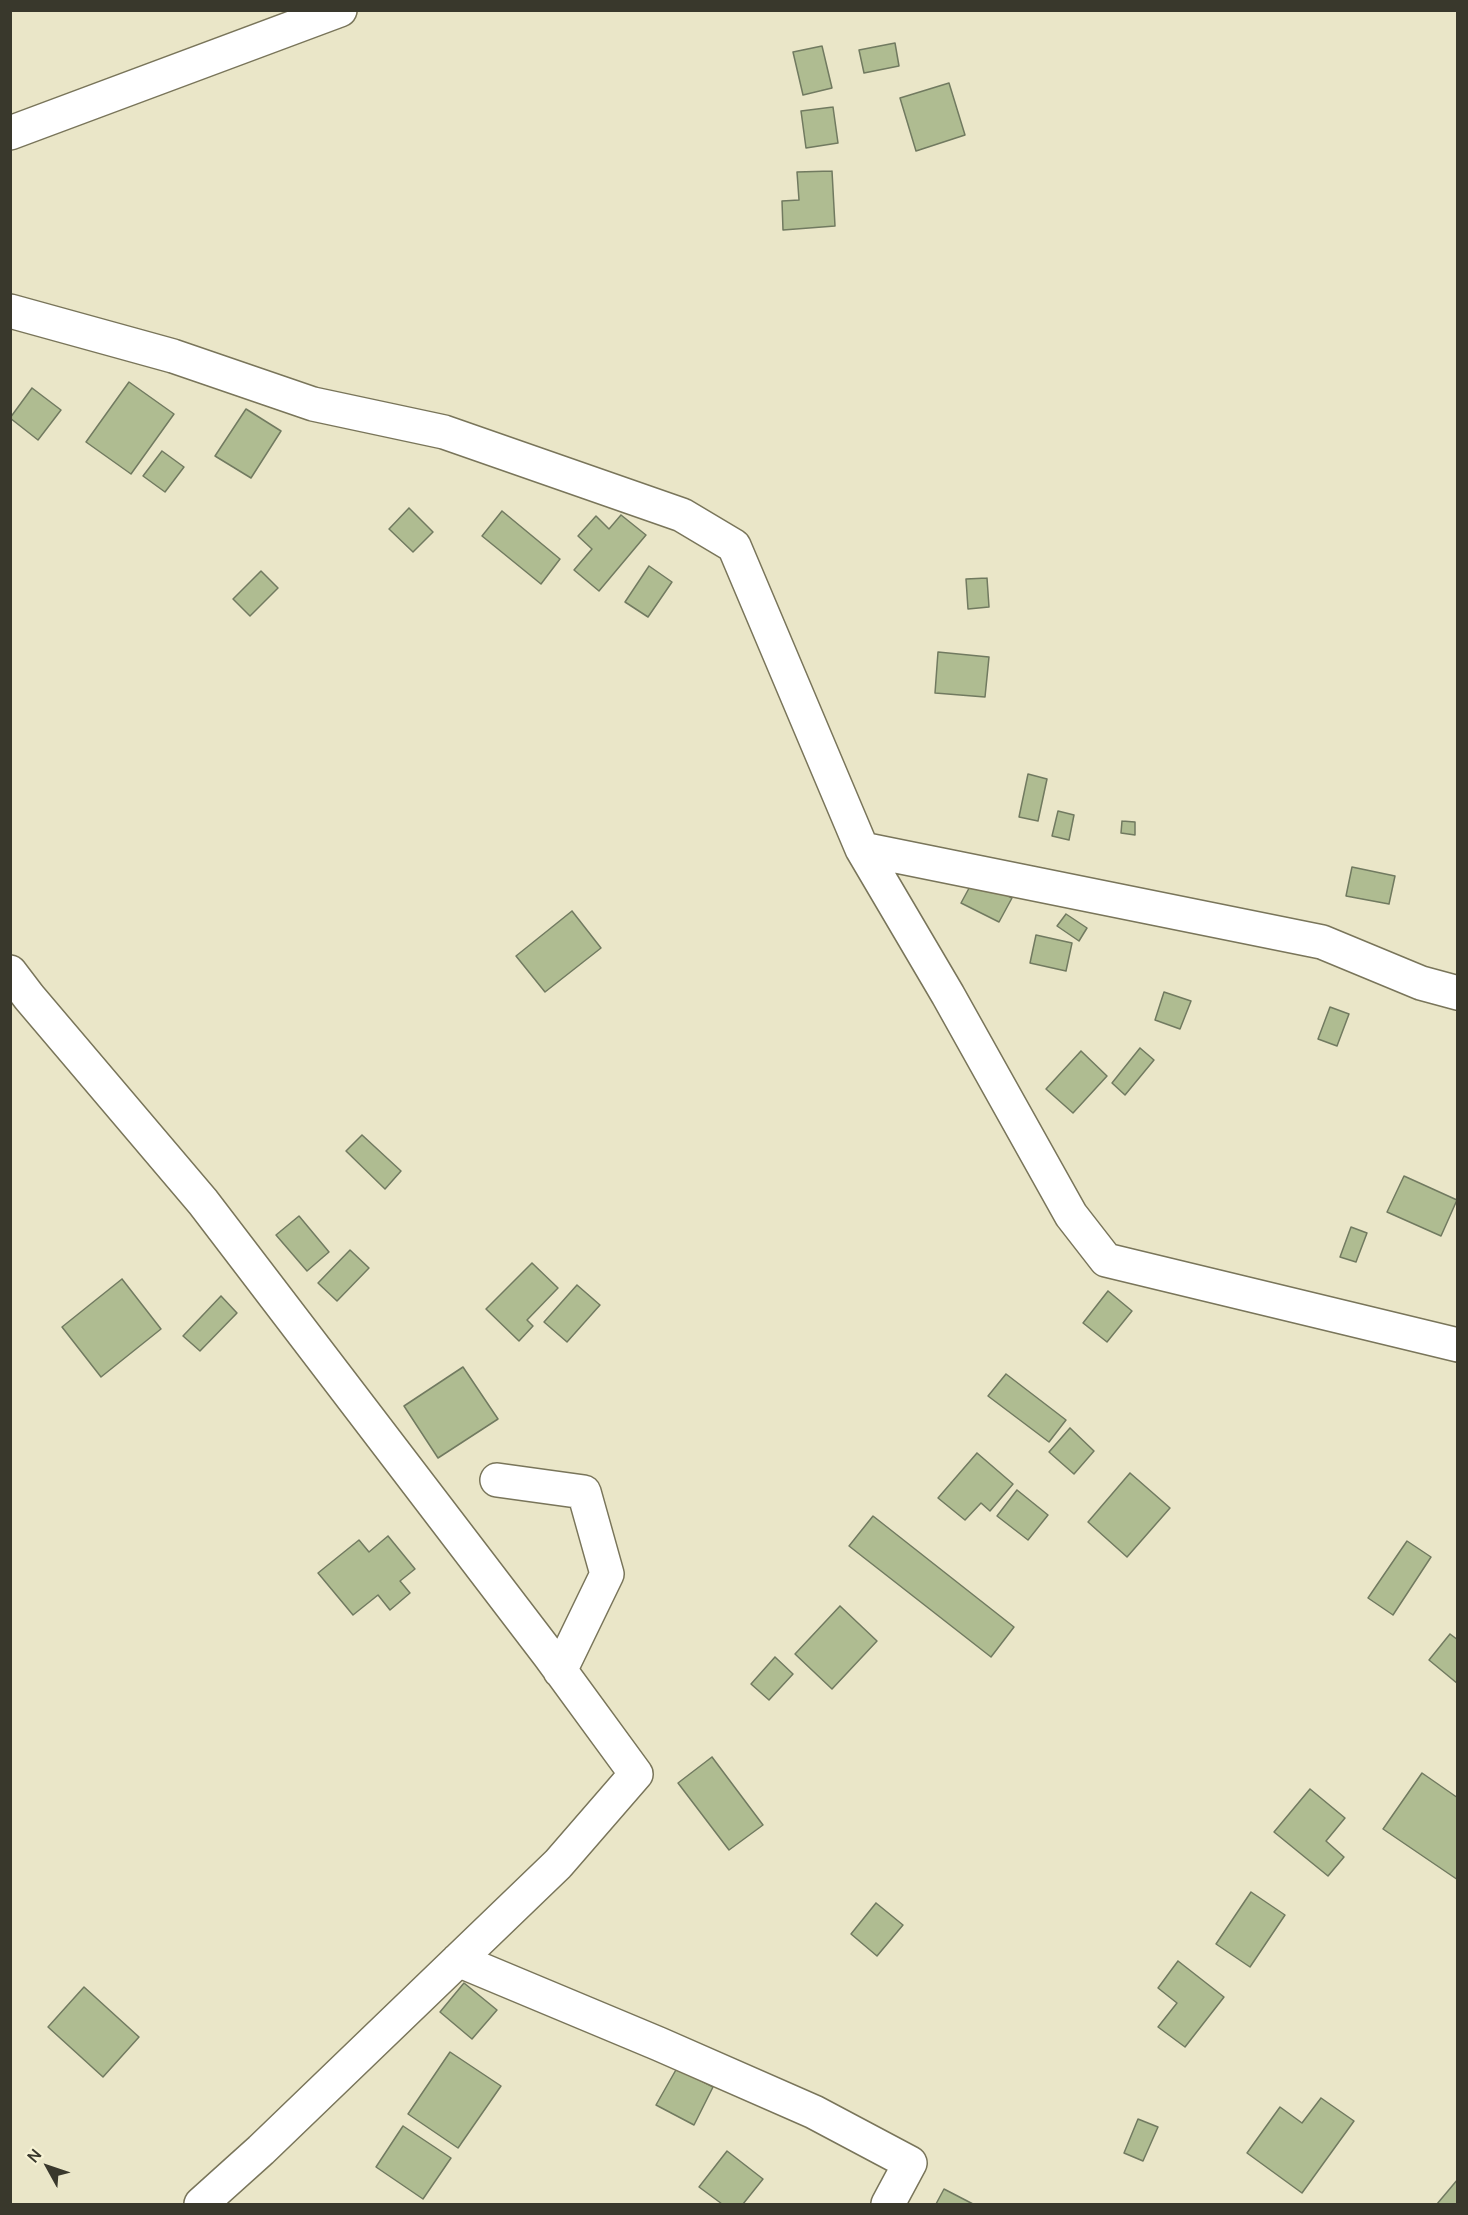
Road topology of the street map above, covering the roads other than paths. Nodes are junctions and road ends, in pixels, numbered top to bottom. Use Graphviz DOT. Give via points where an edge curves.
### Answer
graph roads {
  1 [pos="340,10"];
  2 [pos="10,133"];
  3 [pos="10,311"];
  4 [pos="862,849"];
  5 [pos="10,972"];
  6 [pos="1458,993"];
  7 [pos="1458,1345"];
  8 [pos="497,1480"];
  9 [pos="560,1671"];
  10 [pos="458,1960"];
  11 [pos="201,2205"];
  12 [pos="888,2205"];
  1 -- 2 [label="street"];
  3 -- 4 [label="street" via="173,356 313,404 444,432 682,515 734,546"];
  4 -- 6 [label="street" via="1322,942 1421,983"];
  4 -- 7 [label="street" via="1071,1215 1106,1260"];
  5 -- 9 [label="street" via="203,1202"];
  8 -- 9 [label="street" via="584,1492 607,1574"];
  9 -- 10 [label="street" via="636,1774 558,1864"];
  10 -- 11 [label="street"];
  10 -- 12 [label="street" via="803,2108 910,2163"];
}
